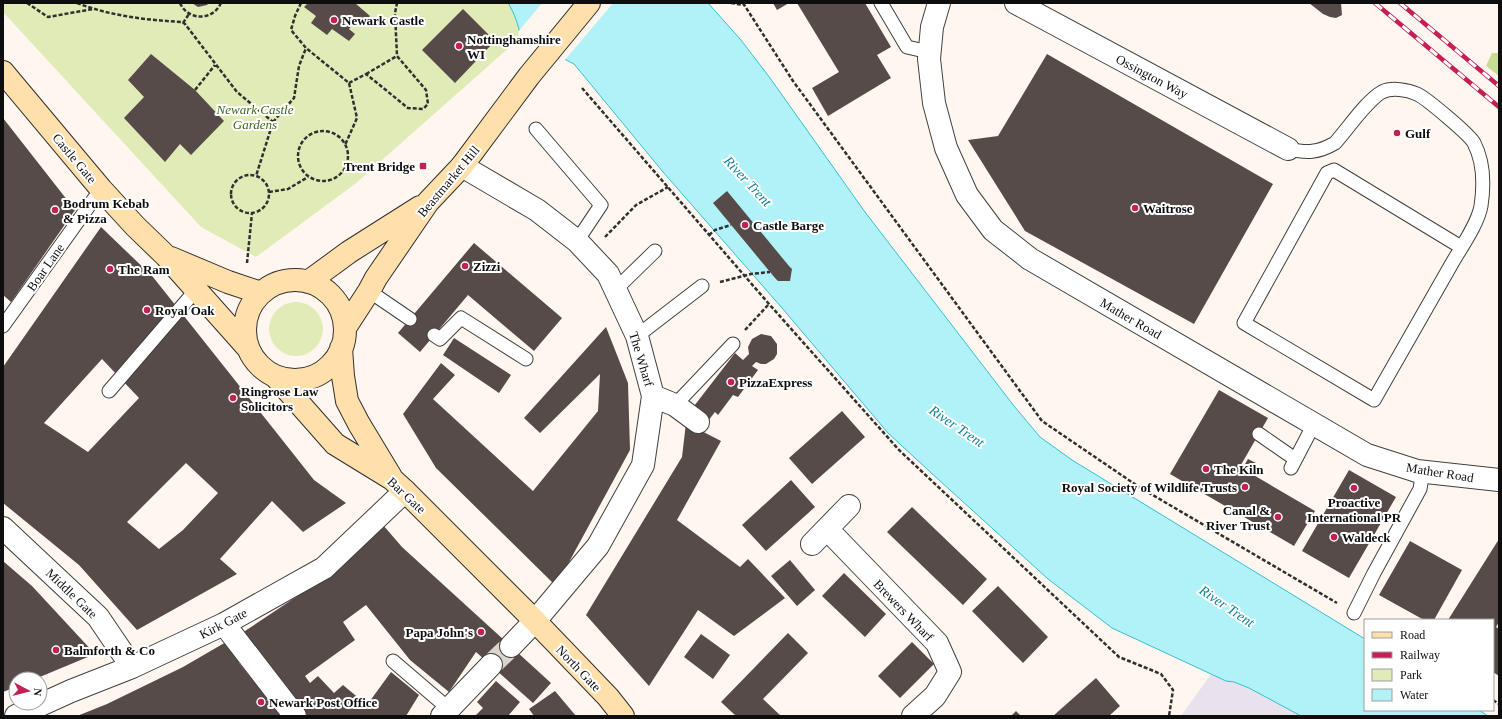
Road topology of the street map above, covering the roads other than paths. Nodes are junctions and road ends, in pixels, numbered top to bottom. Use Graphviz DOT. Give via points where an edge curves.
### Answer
graph roads {
  1 [pos="589,3"];
  2 [pos="880,3"];
  3 [pos="939,3"];
  4 [pos="1016,3"];
  5 [pos="929,52"];
  6 [pos="3,72"];
  7 [pos="536,130"];
  8 [pos="1288,149"];
  9 [pos="462,166"];
  10 [pos="101,189"];
  11 [pos="428,202"];
  12 [pos="583,247"];
  13 [pos="1461,247"];
  14 [pos="655,251"];
  15 [pos="166,256"];
  16 [pos="308,282"];
  17 [pos="702,286"];
  18 [pos="196,290"];
  19 [pos="253,290"];
  20 [pos="615,290"];
  21 [pos="369,291"];
  22 [pos="410,319"];
  23 [pos="3,326"];
  24 [pos="434,335"];
  25 [pos="637,336"];
  26 [pos="343,338"];
  27 [pos="733,344"];
  28 [pos="248,346"];
  29 [pos="526,359"];
  30 [pos="275,376"];
  31 [pos="109,392"];
  32 [pos="653,396"];
  33 [pos="675,405"];
  34 [pos="698,422"];
  35 [pos="1314,424"];
  36 [pos="1259,434"];
  37 [pos="1423,471"];
  38 [pos="1499,480"];
  39 [pos="398,485"];
  40 [pos="850,506"];
  41 [pos="3,528"];
  42 [pos="1354,613"];
  43 [pos="535,621"];
  44 [pos="224,624"];
  45 [pos="511,646"];
  46 [pos="394,661"];
  47 [pos="491,665"];
  48 [pos="132,667"];
  49 [pos="445,712"];
  50 [pos="16,716"];
  51 [pos="295,716"];
  52 [pos="623,716"];
  53 [pos="913,716"];
  1 -- 9 [label="main road, Beastmarket Hill" via="529,76"];
  2 -- 5 [label="lane" via="907,47"];
  3 -- 5 [label="street, Mather Road" via="932,27"];
  4 -- 8 [label="street, Ossington Way"];
  5 -- 35 [label="street, Mather Road" via="934,103 946,148 967,195 994,230 1030,259"];
  6 -- 10 [label="main road, Castle Gate"];
  7 -- 12 [label="lane" via="601,205"];
  8 -- 13 [label="lane" via="1318,151 1335,143 1371,100 1383,91 1405,90 1419,94 1465,132 1474,143 1481,164 1482,189 1478,217"];
  9 -- 11 [label="main road, Beastmarket Hill"];
  9 -- 12 [label="street, The Wharf" via="537,210"];
  10 -- 15 [label="main road, Castle Gate"];
  10 -- 23 [label="lane, Boar Lane"];
  11 -- 16 [label="main road" via="349,252"];
  11 -- 21 [label="main road, Beastmarket Hill"];
  12 -- 20 [label="street, The Wharf" via="608,274"];
  13 -- 13 [label="lane" via="1374,400 1244,323 1327,173 1334,170"];
  14 -- 20 [label="lane"];
  15 -- 18 [label="main road, Castle Gate"];
  15 -- 19 [label="main road"];
  16 -- 19 [label="main road" via="292,280"];
  16 -- 26 [label="main road" via="322,288 334,299 342,312"];
  17 -- 25 [label="lane"];
  18 -- 28 [label="main road, Castle Gate"];
  18 -- 31 [label="lane"];
  19 -- 28 [label="main road" via="252,304 246,318 245,333"];
  20 -- 25 [label="street, The Wharf"];
  21 -- 22 [label="lane"];
  21 -- 26 [label="main road, Beastmarket Hill"];
  24 -- 29 [label="lane" via="440,339 461,318"];
  25 -- 32 [label="street, The Wharf"];
  26 -- 30 [label="main road" via="334,362 322,372 307,379 291,380"];
  26 -- 39 [label="main road" via="343,376 347,401"];
  27 -- 33 [label="lane"];
  28 -- 30 [label="main road" via="254,359"];
  30 -- 39 [label="main road, Bar Gate" via="335,444"];
  32 -- 33 [label="street"];
  32 -- 43 [label="street, The Wharf" via="643,465 598,546"];
  33 -- 34 [label="street"];
  35 -- 36 [label="lane" via="1293,464"];
  35 -- 37 [label="street, Mather Road" via="1367,455"];
  37 -- 38 [label="street, Mather Road"];
  37 -- 42 [label="lane" via="1420,489"];
  39 -- 43 [label="main road, Bar Gate"];
  39 -- 44 [label="street, Kirk Gate" via="324,568"];
  40 -- 53 [label="street, Brewers Wharf" via="819,537 937,643 950,672 936,696"];
  41 -- 48 [label="street, Middle Gate" via="98,617"];
  43 -- 45 [label="street, The Wharf"];
  43 -- 52 [label="main road, North Gate"];
  44 -- 48 [label="street, Kirk Gate"];
  44 -- 51 [label="street"];
  46 -- 49 [label="lane"];
  47 -- 49 [label="street"];
  48 -- 50 [label="street, Kirk Gate"];
}
